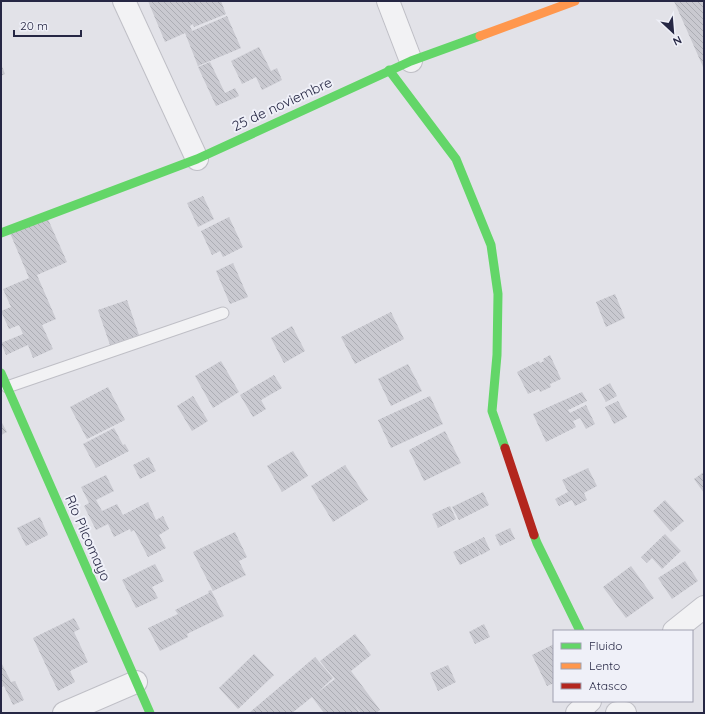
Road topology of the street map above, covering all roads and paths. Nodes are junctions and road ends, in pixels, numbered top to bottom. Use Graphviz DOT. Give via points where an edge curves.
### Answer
graph roads {
  1 [pos="124,1"];
  2 [pos="388,1"];
  3 [pos="575,1"];
  4 [pos="411,61"];
  5 [pos="389,70"];
  6 [pos="197,159"];
  7 [pos="1,234"];
  8 [pos="223,313"];
  9 [pos="1,373"];
  10 [pos="7,387"];
  11 [pos="704,607"];
  12 [pos="580,630"];
  13 [pos="675,630"];
  14 [pos="136,682"];
  15 [pos="589,702"];
  16 [pos="64,713"];
  17 [pos="150,713"];
  18 [pos="577,713"];
  19 [pos="617,713"];
  20 [pos="624,713"];
  1 -- 6 [label="street"];
  2 -- 4 [label="street"];
  3 -- 4 [label="street, 25 de noviembre"];
  4 -- 5 [label="street, 25 de noviembre"];
  5 -- 6 [label="street, 25 de noviembre"];
  5 -- 12 [label="street" via="456,159 490,244 498,294 497,355 492,411 537,543"];
  6 -- 7 [label="street, 25 de noviembre"];
  8 -- 10 [label="lane"];
  9 -- 10 [label="street, Río Pilcomayo"];
  10 -- 14 [label="street, Río Pilcomayo"];
  11 -- 13 [label="street"];
  14 -- 16 [label="street"];
  14 -- 17 [label="street, Río Pilcomayo"];
  15 -- 18 [label="street"];
  19 -- 20 [label="street"];
}
